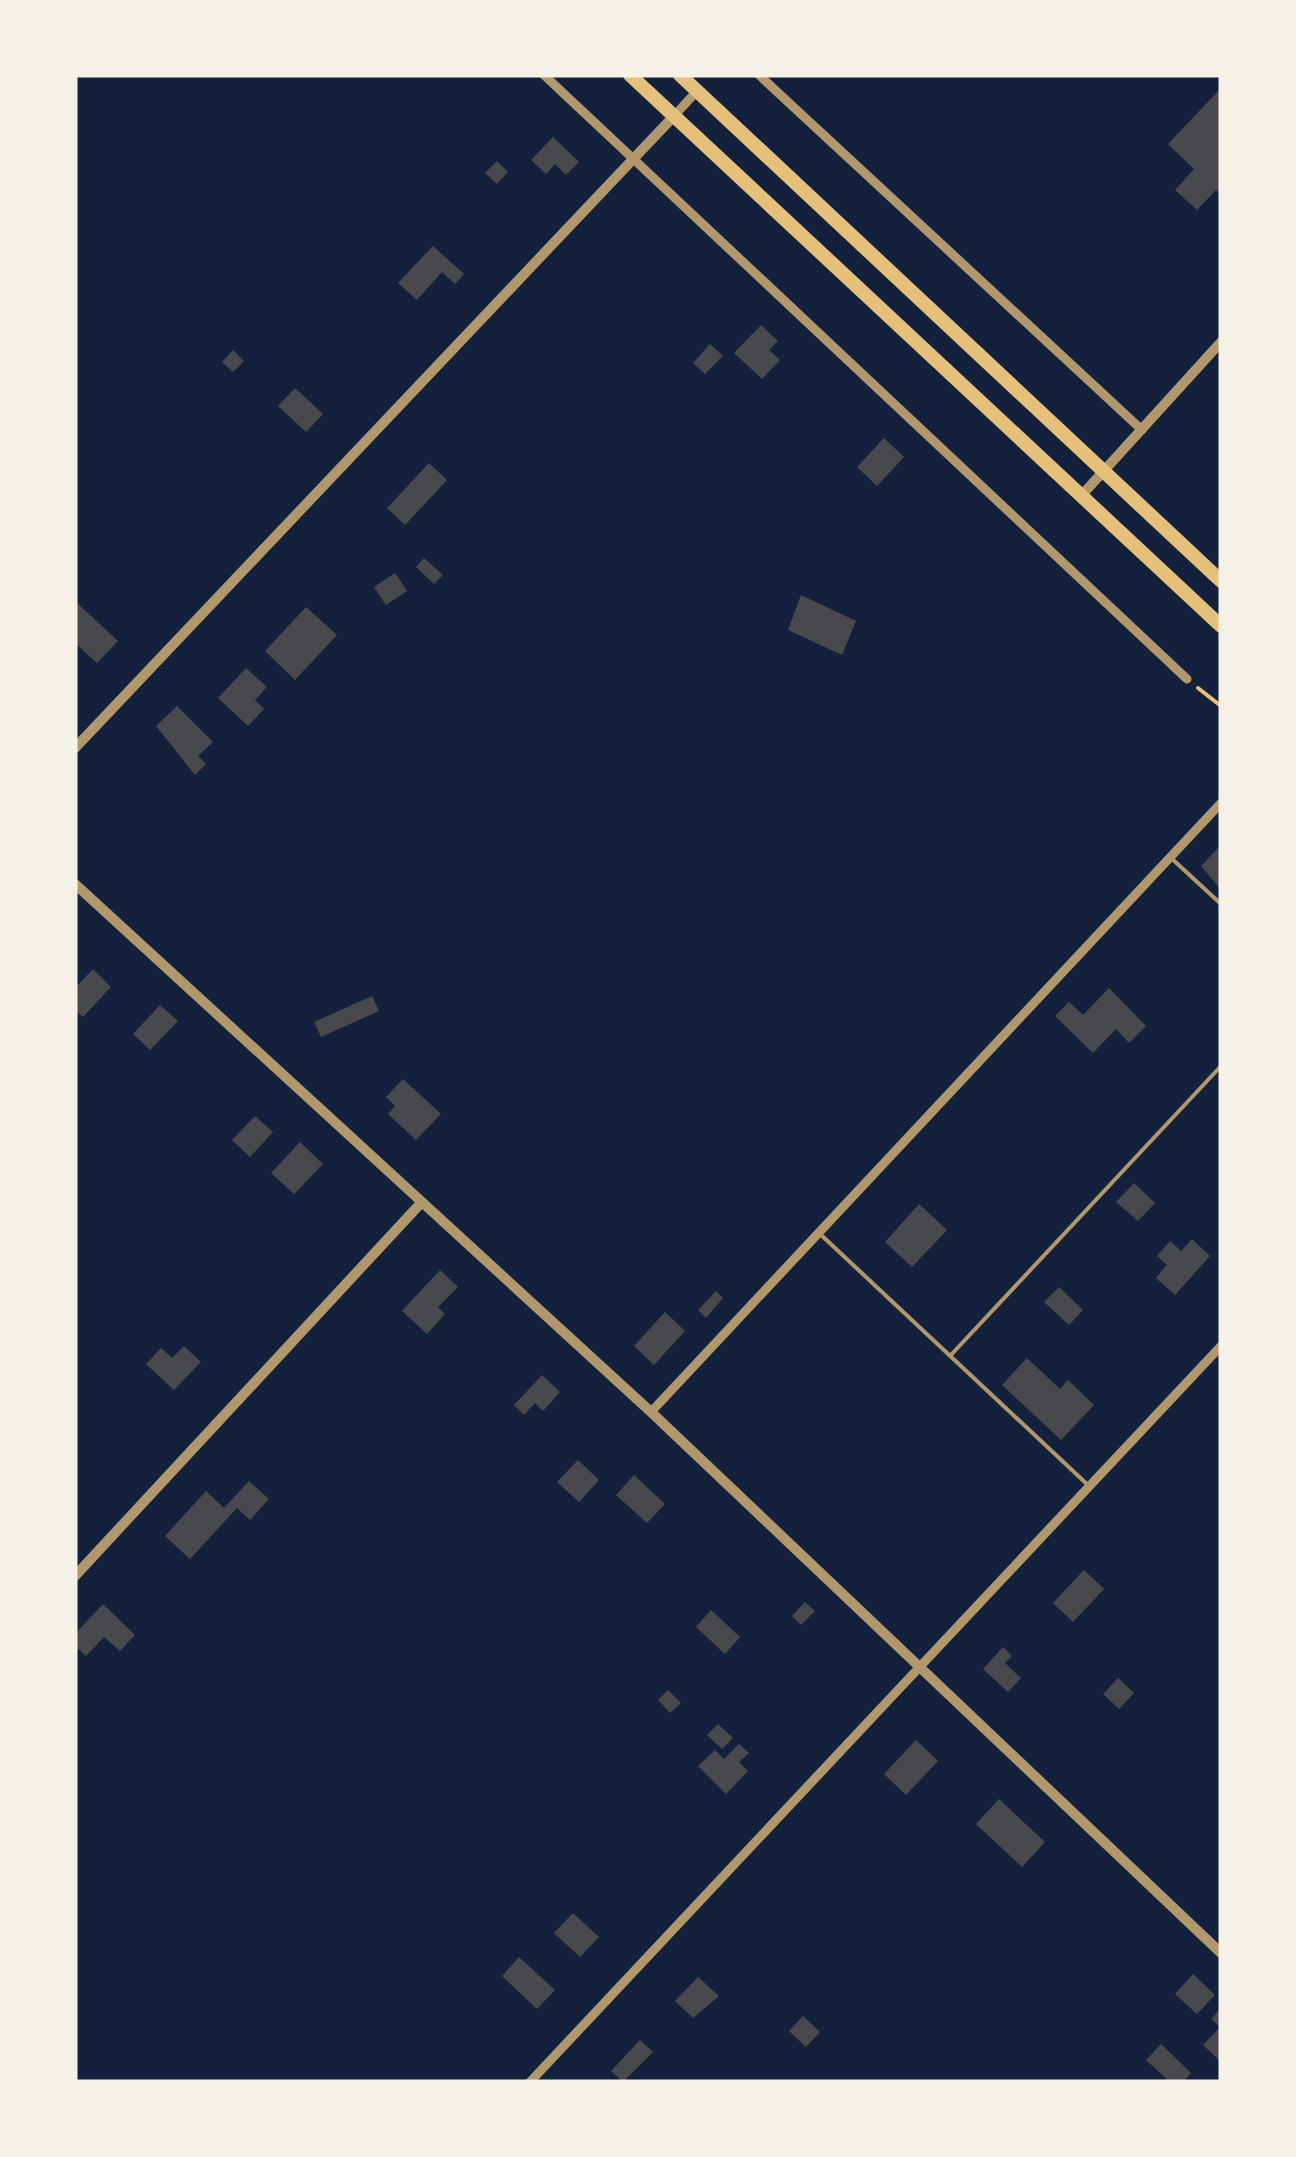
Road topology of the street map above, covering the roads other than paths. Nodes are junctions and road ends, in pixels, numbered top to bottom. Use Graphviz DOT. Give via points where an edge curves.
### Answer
graph roads {
  1 [pos="544,75"];
  2 [pos="630,75"];
  3 [pos="680,75"];
  4 [pos="759,75"];
  5 [pos="697,91"];
  6 [pos="674,116"];
  7 [pos="634,159"];
  8 [pos="1221,342"];
  9 [pos="1142,430"];
  10 [pos="1103,472"];
  11 [pos="1081,496"];
  12 [pos="1221,581"];
  13 [pos="1221,626"];
  14 [pos="1187,678"];
  15 [pos="75,748"];
  16 [pos="1221,803"];
  17 [pos="1170,857"];
  18 [pos="75,884"];
  19 [pos="1221,904"];
  20 [pos="1221,1066"];
  21 [pos="421,1203"];
  22 [pos="819,1233"];
  23 [pos="1221,1346"];
  24 [pos="950,1356"];
  25 [pos="651,1412"];
  26 [pos="1089,1487"];
  27 [pos="75,1576"];
  28 [pos="919,1668"];
  29 [pos="1221,1953"];
  30 [pos="530,2082"];
  1 -- 7 [label="street"];
  2 -- 6 [label="highway"];
  3 -- 5 [label="highway"];
  4 -- 9 [label="street"];
  5 -- 6 [label="street"];
  5 -- 10 [label="highway"];
  6 -- 7 [label="street"];
  6 -- 11 [label="highway"];
  7 -- 14 [label="street"];
  7 -- 15 [label="street"];
  8 -- 9 [label="street"];
  9 -- 10 [label="street"];
  10 -- 11 [label="street"];
  10 -- 12 [label="highway"];
  11 -- 13 [label="highway"];
  16 -- 17 [label="street"];
  17 -- 19 [label="lane"];
  17 -- 22 [label="street"];
  18 -- 21 [label="street"];
  20 -- 24 [label="lane"];
  21 -- 25 [label="street"];
  21 -- 27 [label="street"];
  22 -- 24 [label="lane"];
  22 -- 25 [label="street"];
  23 -- 26 [label="street"];
  24 -- 26 [label="lane"];
  25 -- 28 [label="street"];
  26 -- 28 [label="street"];
  28 -- 29 [label="street"];
  28 -- 30 [label="street"];
}
